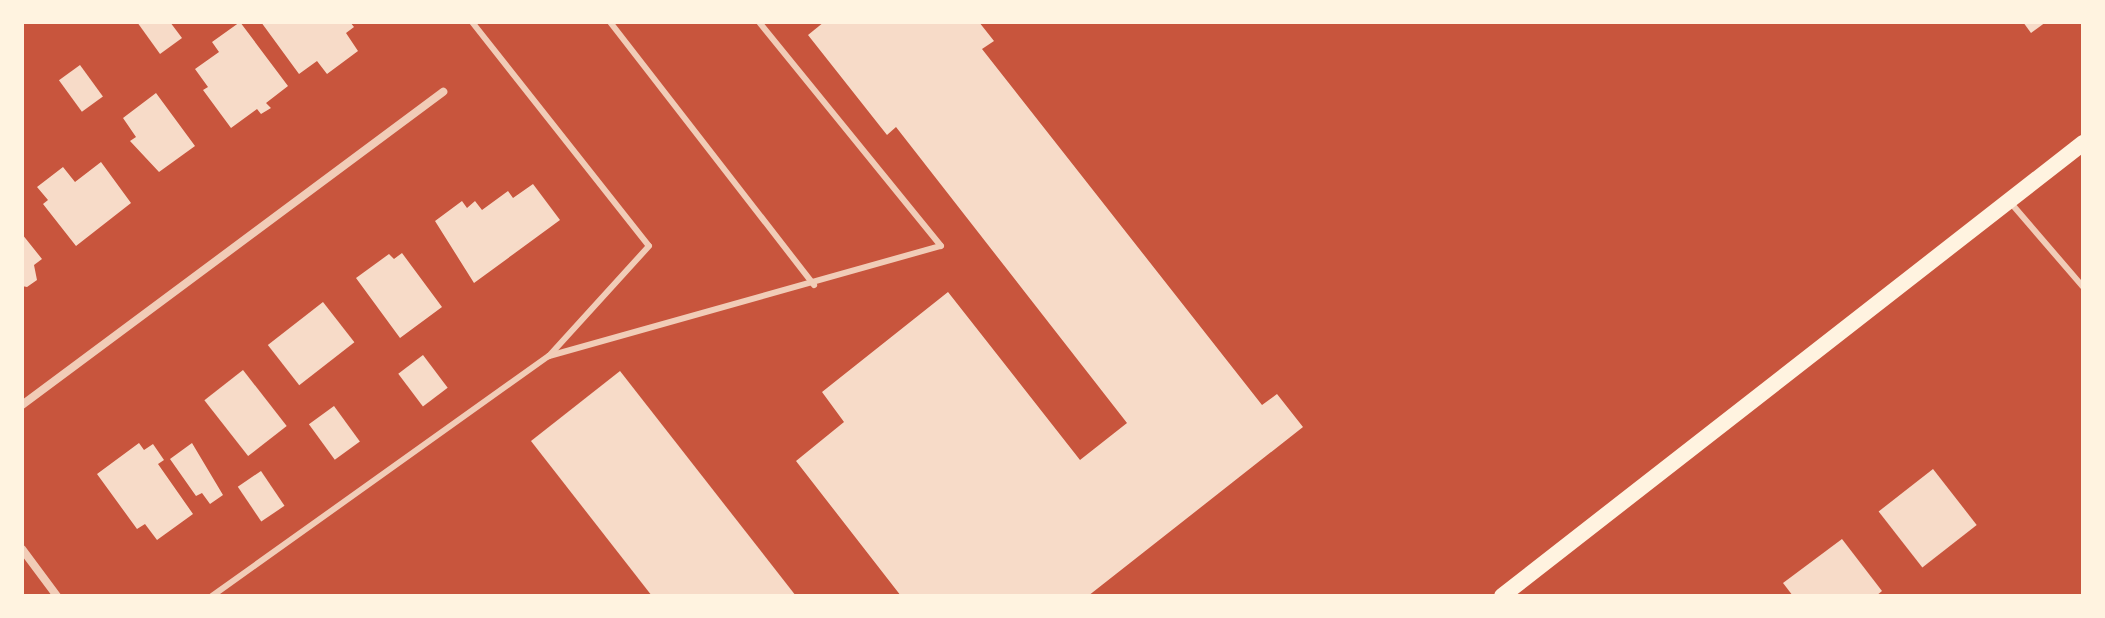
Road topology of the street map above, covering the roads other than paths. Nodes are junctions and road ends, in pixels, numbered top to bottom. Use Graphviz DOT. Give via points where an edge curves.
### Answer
graph roads {
  1 [pos="472,22"];
  2 [pos="610,22"];
  3 [pos="759,22"];
  4 [pos="443,92"];
  5 [pos="2083,143"];
  6 [pos="2010,202"];
  7 [pos="814,285"];
  8 [pos="2083,287"];
  9 [pos="549,356"];
  10 [pos="22,405"];
  11 [pos="22,549"];
  12 [pos="57,596"];
  13 [pos="212,596"];
  14 [pos="1502,596"];
  1 -- 9 [label="lane" via="649,246"];
  2 -- 7 [label="lane"];
  3 -- 7 [label="lane" via="941,246"];
  4 -- 10 [label="street"];
  5 -- 6 [label="main road"];
  6 -- 8 [label="lane"];
  6 -- 14 [label="main road"];
  7 -- 9 [label="lane"];
  9 -- 13 [label="lane"];
  11 -- 12 [label="street"];
}
